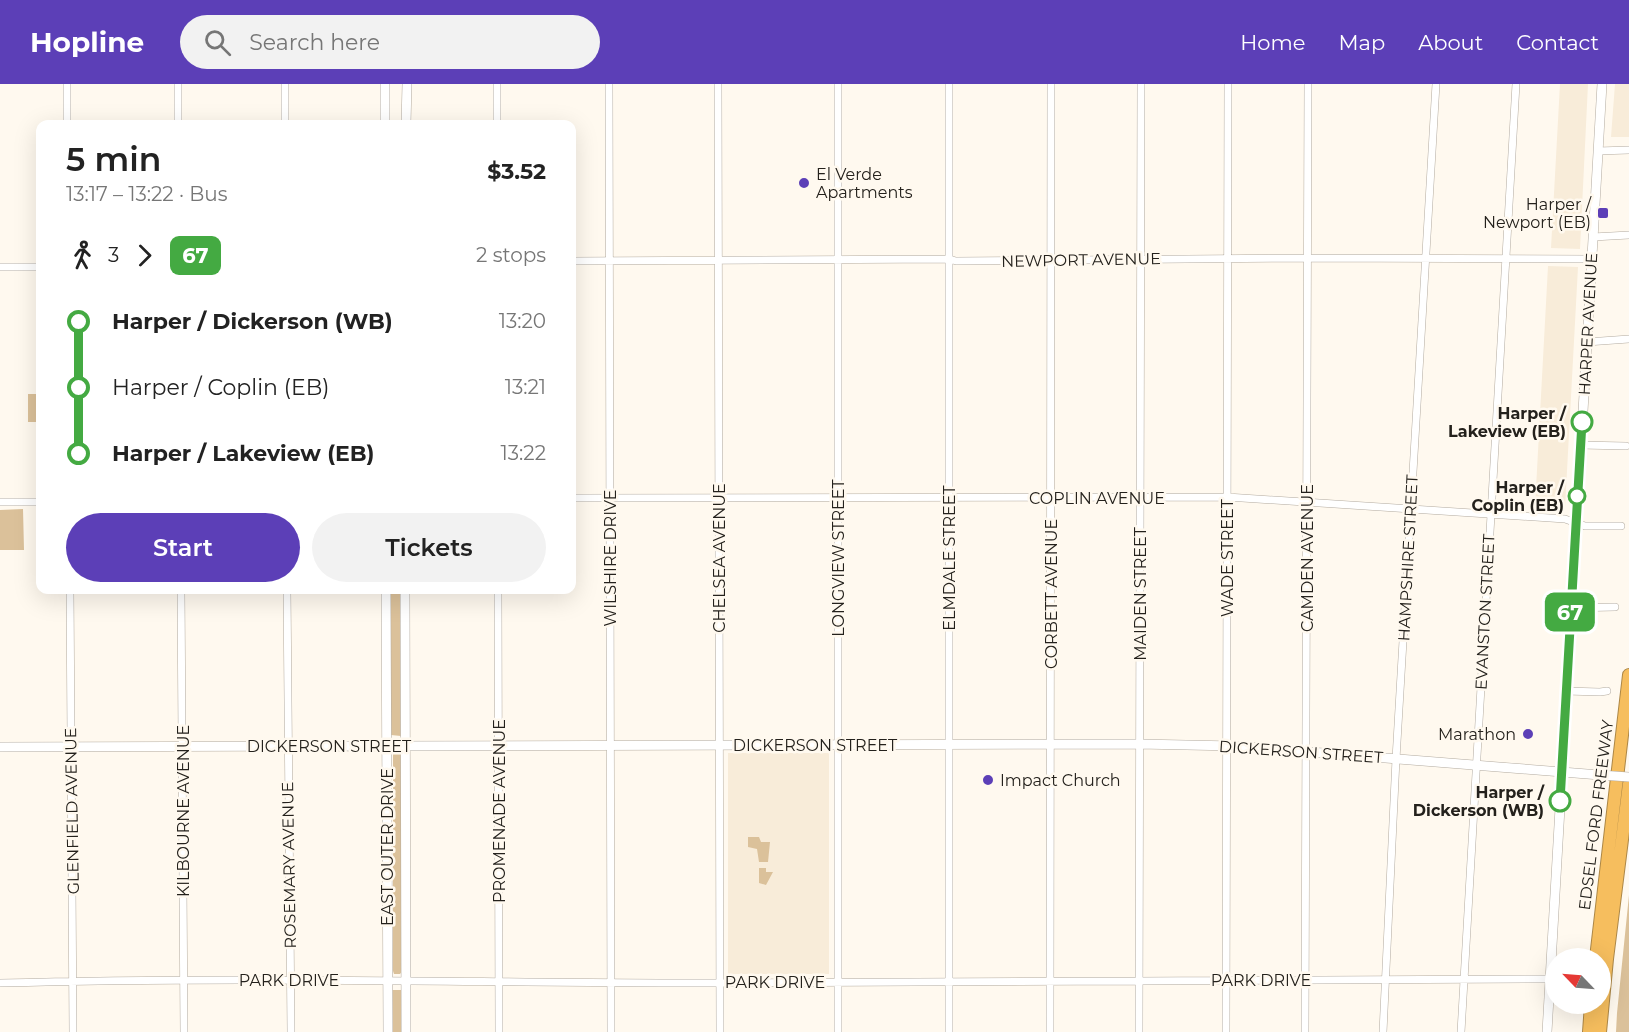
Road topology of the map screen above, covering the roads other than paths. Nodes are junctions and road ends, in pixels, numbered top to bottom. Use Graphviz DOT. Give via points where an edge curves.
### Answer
graph roads {
  1 [pos="67,84"];
  2 [pos="178,84"];
  3 [pos="285,84"];
  4 [pos="385,84"];
  5 [pos="407,84"];
  6 [pos="497,84"];
  7 [pos="609,84"];
  8 [pos="718,84"];
  9 [pos="838,84"];
  10 [pos="949,84"];
  11 [pos="1052,84"];
  12 [pos="1140,84"];
  13 [pos="1228,84"];
  14 [pos="1308,84"];
  15 [pos="1436,84"];
  16 [pos="1516,84"];
  17 [pos="1602,84"];
  18 [pos="67,120"];
  19 [pos="178,120"];
  20 [pos="285,120"];
  21 [pos="385,120"];
  22 [pos="406,120"];
  23 [pos="497,120"];
  24 [pos="1629,150"];
  25 [pos="1598,151"];
  26 [pos="1629,235"];
  27 [pos="1593,237"];
  28 [pos="1228,258"];
  29 [pos="1308,258"];
  30 [pos="1426,258"];
  31 [pos="1506,258"];
  32 [pos="949,259"];
  33 [pos="1140,259"];
  34 [pos="1592,259"];
  35 [pos="838,260"];
  36 [pos="1051,260"];
  37 [pos="576,261"];
  38 [pos="609,261"];
  39 [pos="718,261"];
  40 [pos="0,267"];
  41 [pos="36,267"];
  42 [pos="1629,339"];
  43 [pos="1587,342"];
  44 [pos="1581,445"];
  45 [pos="1626,446"];
  46 [pos="1227,497"];
  47 [pos="576,498"];
  48 [pos="1051,498"];
  49 [pos="1140,498"];
  50 [pos="609,499"];
  51 [pos="719,499"];
  52 [pos="838,499"];
  53 [pos="949,499"];
  54 [pos="0,502"];
  55 [pos="36,502"];
  56 [pos="1307,502"];
  57 [pos="1411,508"];
  58 [pos="1491,514"];
  59 [pos="1576,522"];
  60 [pos="1621,526"];
  61 [pos="70,594"];
  62 [pos="181,594"];
  63 [pos="287,594"];
  64 [pos="386,594"];
  65 [pos="405,594"];
  66 [pos="498,594"];
  67 [pos="1615,607"];
  68 [pos="1570,608"];
  69 [pos="1629,675"];
  70 [pos="1566,691"];
  71 [pos="1607,691"];
  72 [pos="838,744"];
  73 [pos="949,744"];
  74 [pos="1050,744"];
  75 [pos="1139,744"];
  76 [pos="287,745"];
  77 [pos="499,745"];
  78 [pos="610,745"];
  79 [pos="720,745"];
  80 [pos="71,746"];
  81 [pos="183,746"];
  82 [pos="406,746"];
  83 [pos="1227,746"];
  84 [pos="0,747"];
  85 [pos="386,747"];
  86 [pos="1307,751"];
  87 [pos="1396,759"];
  88 [pos="1476,765"];
  89 [pos="1561,773"];
  90 [pos="1629,777"];
  91 [pos="1629,784"];
  92 [pos="1551,948"];
  93 [pos="1597,948"];
  94 [pos="1464,979"];
  95 [pos="1545,979"];
  96 [pos="184,980"];
  97 [pos="291,980"];
  98 [pos="388,980"];
  99 [pos="406,980"];
  100 [pos="1226,980"];
  101 [pos="1305,980"];
  102 [pos="1385,980"];
  103 [pos="73,981"];
  104 [pos="499,981"];
  105 [pos="1050,981"];
  106 [pos="1139,981"];
  107 [pos="611,982"];
  108 [pos="838,982"];
  109 [pos="949,982"];
  110 [pos="0,983"];
  111 [pos="720,983"];
  112 [pos="1548,1014"];
  113 [pos="1591,1014"];
  114 [pos="73,1032"];
  115 [pos="184,1032"];
  116 [pos="291,1032"];
  117 [pos="388,1032"];
  118 [pos="406,1032"];
  119 [pos="499,1032"];
  120 [pos="611,1032"];
  121 [pos="720,1032"];
  122 [pos="838,1032"];
  123 [pos="949,1032"];
  124 [pos="1050,1032"];
  125 [pos="1139,1032"];
  126 [pos="1226,1032"];
  127 [pos="1305,1032"];
  128 [pos="1383,1032"];
  129 [pos="1461,1032"];
  130 [pos="1547,1032"];
  131 [pos="1589,1032"];
  132 [pos="1600,1032"];
  1 -- 18 [label="street"];
  2 -- 19 [label="street"];
  3 -- 20 [label="street"];
  4 -- 21 [label="street"];
  5 -- 22 [label="street"];
  6 -- 23 [label="street"];
  7 -- 38 [label="street, WILSHIRE DRIVE"];
  8 -- 39 [label="street, CHELSEA AVENUE"];
  9 -- 35 [label="street, LONGVIEW STREET"];
  10 -- 32 [label="street, ELMDALE STREET"];
  11 -- 36 [label="street, CORBETT AVENUE"];
  12 -- 33 [label="street, MAIDEN STREET"];
  13 -- 28 [label="street, WADE STREET"];
  14 -- 29 [label="street, CAMDEN AVENUE"];
  15 -- 30 [label="street, HAMPSHIRE STREET"];
  16 -- 31 [label="street, EVANSTON STREET"];
  17 -- 25 [label="street, HARPER AVENUE"];
  24 -- 25 [label="street"];
  25 -- 27 [label="street, HARPER AVENUE"];
  26 -- 27 [label="street"];
  27 -- 34 [label="street, HARPER AVENUE"];
  28 -- 29 [label="street, NEWPORT AVENUE"];
  28 -- 33 [label="street, NEWPORT AVENUE"];
  28 -- 46 [label="street, WADE STREET"];
  29 -- 30 [label="street, NEWPORT AVENUE"];
  29 -- 56 [label="street, CAMDEN AVENUE"];
  30 -- 31 [label="street, NEWPORT AVENUE"];
  30 -- 57 [label="street, HAMPSHIRE STREET"];
  31 -- 34 [label="street, NEWPORT AVENUE"];
  31 -- 58 [label="street, EVANSTON STREET"];
  32 -- 35 [label="street, NEWPORT AVENUE"];
  32 -- 36 [label="street, NEWPORT AVENUE"];
  32 -- 53 [label="street, ELMDALE STREET"];
  33 -- 36 [label="street, NEWPORT AVENUE"];
  33 -- 49 [label="street, MAIDEN STREET"];
  34 -- 43 [label="street, HARPER AVENUE"];
  35 -- 39 [label="street, NEWPORT AVENUE"];
  35 -- 52 [label="street, LONGVIEW STREET"];
  36 -- 48 [label="street, CORBETT AVENUE"];
  37 -- 38 [label="street, NEWPORT AVENUE"];
  38 -- 39 [label="street, NEWPORT AVENUE"];
  38 -- 50 [label="street, WILSHIRE DRIVE"];
  39 -- 51 [label="street, CHELSEA AVENUE"];
  40 -- 41 [label="street"];
  42 -- 43 [label="street"];
  43 -- 44 [label="street, HARPER AVENUE"];
  44 -- 45 [label="street"];
  44 -- 59 [label="street, HARPER AVENUE"];
  46 -- 49 [label="street, COPLIN AVENUE"];
  46 -- 56 [label="street, COPLIN AVENUE"];
  46 -- 83 [label="street, WADE STREET"];
  47 -- 50 [label="street, COPLIN AVENUE"];
  48 -- 49 [label="street, COPLIN AVENUE"];
  48 -- 53 [label="street, COPLIN AVENUE"];
  48 -- 74 [label="street, CORBETT AVENUE"];
  49 -- 75 [label="street, MAIDEN STREET"];
  50 -- 51 [label="street, COPLIN AVENUE"];
  50 -- 78 [label="street, WILSHIRE DRIVE"];
  51 -- 52 [label="street, COPLIN AVENUE"];
  51 -- 79 [label="street, CHELSEA AVENUE"];
  52 -- 53 [label="street, COPLIN AVENUE"];
  52 -- 72 [label="street, LONGVIEW STREET"];
  53 -- 73 [label="street, ELMDALE STREET"];
  54 -- 55 [label="street"];
  56 -- 57 [label="street, COPLIN AVENUE"];
  56 -- 86 [label="street, CAMDEN AVENUE"];
  57 -- 58 [label="street, COPLIN AVENUE"];
  57 -- 87 [label="street, HAMPSHIRE STREET"];
  58 -- 59 [label="street, COPLIN AVENUE"];
  58 -- 88 [label="street, EVANSTON STREET"];
  59 -- 60 [label="street, COPLIN AVENUE" via="1585,526"];
  59 -- 68 [label="street, HARPER AVENUE"];
  61 -- 80 [label="street, GLENFIELD AVENUE"];
  62 -- 81 [label="street, KILBOURNE AVENUE"];
  63 -- 76 [label="street, ROSEMARY AVENUE"];
  64 -- 85 [label="street, EAST OUTER DRIVE"];
  65 -- 82 [label="street, EAST OUTER DRIVE"];
  66 -- 77 [label="street, PROMENADE AVENUE"];
  67 -- 68 [label="street"];
  68 -- 70 [label="street, HARPER AVENUE"];
  69 -- 93 [label="highway, EDSEL FORD FREEWAY"];
  70 -- 71 [label="street"];
  70 -- 89 [label="street, HARPER AVENUE"];
  72 -- 73 [label="street, DICKERSON STREET"];
  72 -- 79 [label="street, DICKERSON STREET"];
  72 -- 108 [label="street, LONGVIEW STREET"];
  73 -- 74 [label="street, DICKERSON STREET"];
  73 -- 109 [label="street, ELMDALE STREET"];
  74 -- 75 [label="street, DICKERSON STREET"];
  74 -- 105 [label="street, CORBETT AVENUE"];
  75 -- 83 [label="street, DICKERSON STREET"];
  75 -- 106 [label="street, MAIDEN STREET"];
  76 -- 81 [label="street, DICKERSON STREET"];
  76 -- 85 [label="street, DICKERSON STREET"];
  76 -- 97 [label="street, ROSEMARY AVENUE"];
  77 -- 78 [label="street, DICKERSON STREET"];
  77 -- 82 [label="street, DICKERSON STREET"];
  77 -- 104 [label="street, PROMENADE AVENUE"];
  78 -- 79 [label="street, DICKERSON STREET"];
  78 -- 107 [label="street, WILSHIRE DRIVE"];
  79 -- 111 [label="street, CHELSEA AVENUE"];
  80 -- 81 [label="street, DICKERSON STREET"];
  80 -- 84 [label="street, DICKERSON STREET"];
  80 -- 103 [label="street, GLENFIELD AVENUE"];
  81 -- 96 [label="street, KILBOURNE AVENUE"];
  82 -- 85 [label="street, DICKERSON STREET"];
  82 -- 99 [label="street, EAST OUTER DRIVE"];
  83 -- 86 [label="street, DICKERSON STREET"];
  83 -- 100 [label="street, WADE STREET"];
  85 -- 98 [label="street, EAST OUTER DRIVE"];
  86 -- 87 [label="street, DICKERSON STREET"];
  86 -- 101 [label="street, CAMDEN AVENUE"];
  87 -- 88 [label="street, DICKERSON STREET"];
  87 -- 102 [label="street, HAMPSHIRE STREET"];
  88 -- 89 [label="street, DICKERSON STREET"];
  88 -- 94 [label="street, EVANSTON STREET"];
  89 -- 90 [label="street, DICKERSON STREET, bridge"];
  89 -- 92 [label="street, HARPER AVENUE"];
  91 -- 132 [label="highway, EDSEL FORD FREEWAY"];
  94 -- 95 [label="street, PARK DRIVE"];
  94 -- 102 [label="street, PARK DRIVE"];
  94 -- 129 [label="street, EVANSTON STREET"];
  96 -- 97 [label="street, PARK DRIVE"];
  96 -- 103 [label="street, PARK DRIVE"];
  96 -- 115 [label="street, KILBOURNE AVENUE"];
  97 -- 98 [label="street, PARK DRIVE"];
  97 -- 116 [label="street, ROSEMARY AVENUE"];
  98 -- 99 [label="street, PARK DRIVE"];
  98 -- 117 [label="street, EAST OUTER DRIVE"];
  99 -- 104 [label="street, PARK DRIVE"];
  99 -- 118 [label="street, EAST OUTER DRIVE"];
  100 -- 101 [label="street, PARK DRIVE"];
  100 -- 106 [label="street, PARK DRIVE"];
  100 -- 126 [label="street, WADE STREET"];
  101 -- 102 [label="street, PARK DRIVE"];
  101 -- 127 [label="street, CAMDEN AVENUE"];
  102 -- 128 [label="street, HAMPSHIRE STREET"];
  103 -- 110 [label="street, PARK DRIVE"];
  103 -- 114 [label="street, GLENFIELD AVENUE"];
  104 -- 107 [label="street, PARK DRIVE"];
  104 -- 119 [label="street, PROMENADE AVENUE"];
  105 -- 106 [label="street, PARK DRIVE"];
  105 -- 109 [label="street, PARK DRIVE"];
  105 -- 124 [label="street, CORBETT AVENUE"];
  106 -- 125 [label="street, MAIDEN STREET"];
  107 -- 111 [label="street, PARK DRIVE"];
  107 -- 120 [label="street, WILSHIRE DRIVE"];
  108 -- 109 [label="street, PARK DRIVE"];
  108 -- 111 [label="street, PARK DRIVE"];
  108 -- 122 [label="street, LONGVIEW STREET"];
  109 -- 123 [label="street, ELMDALE STREET"];
  111 -- 121 [label="street, CHELSEA AVENUE"];
  112 -- 130 [label="street, HARPER AVENUE"];
  113 -- 131 [label="highway"];
}
